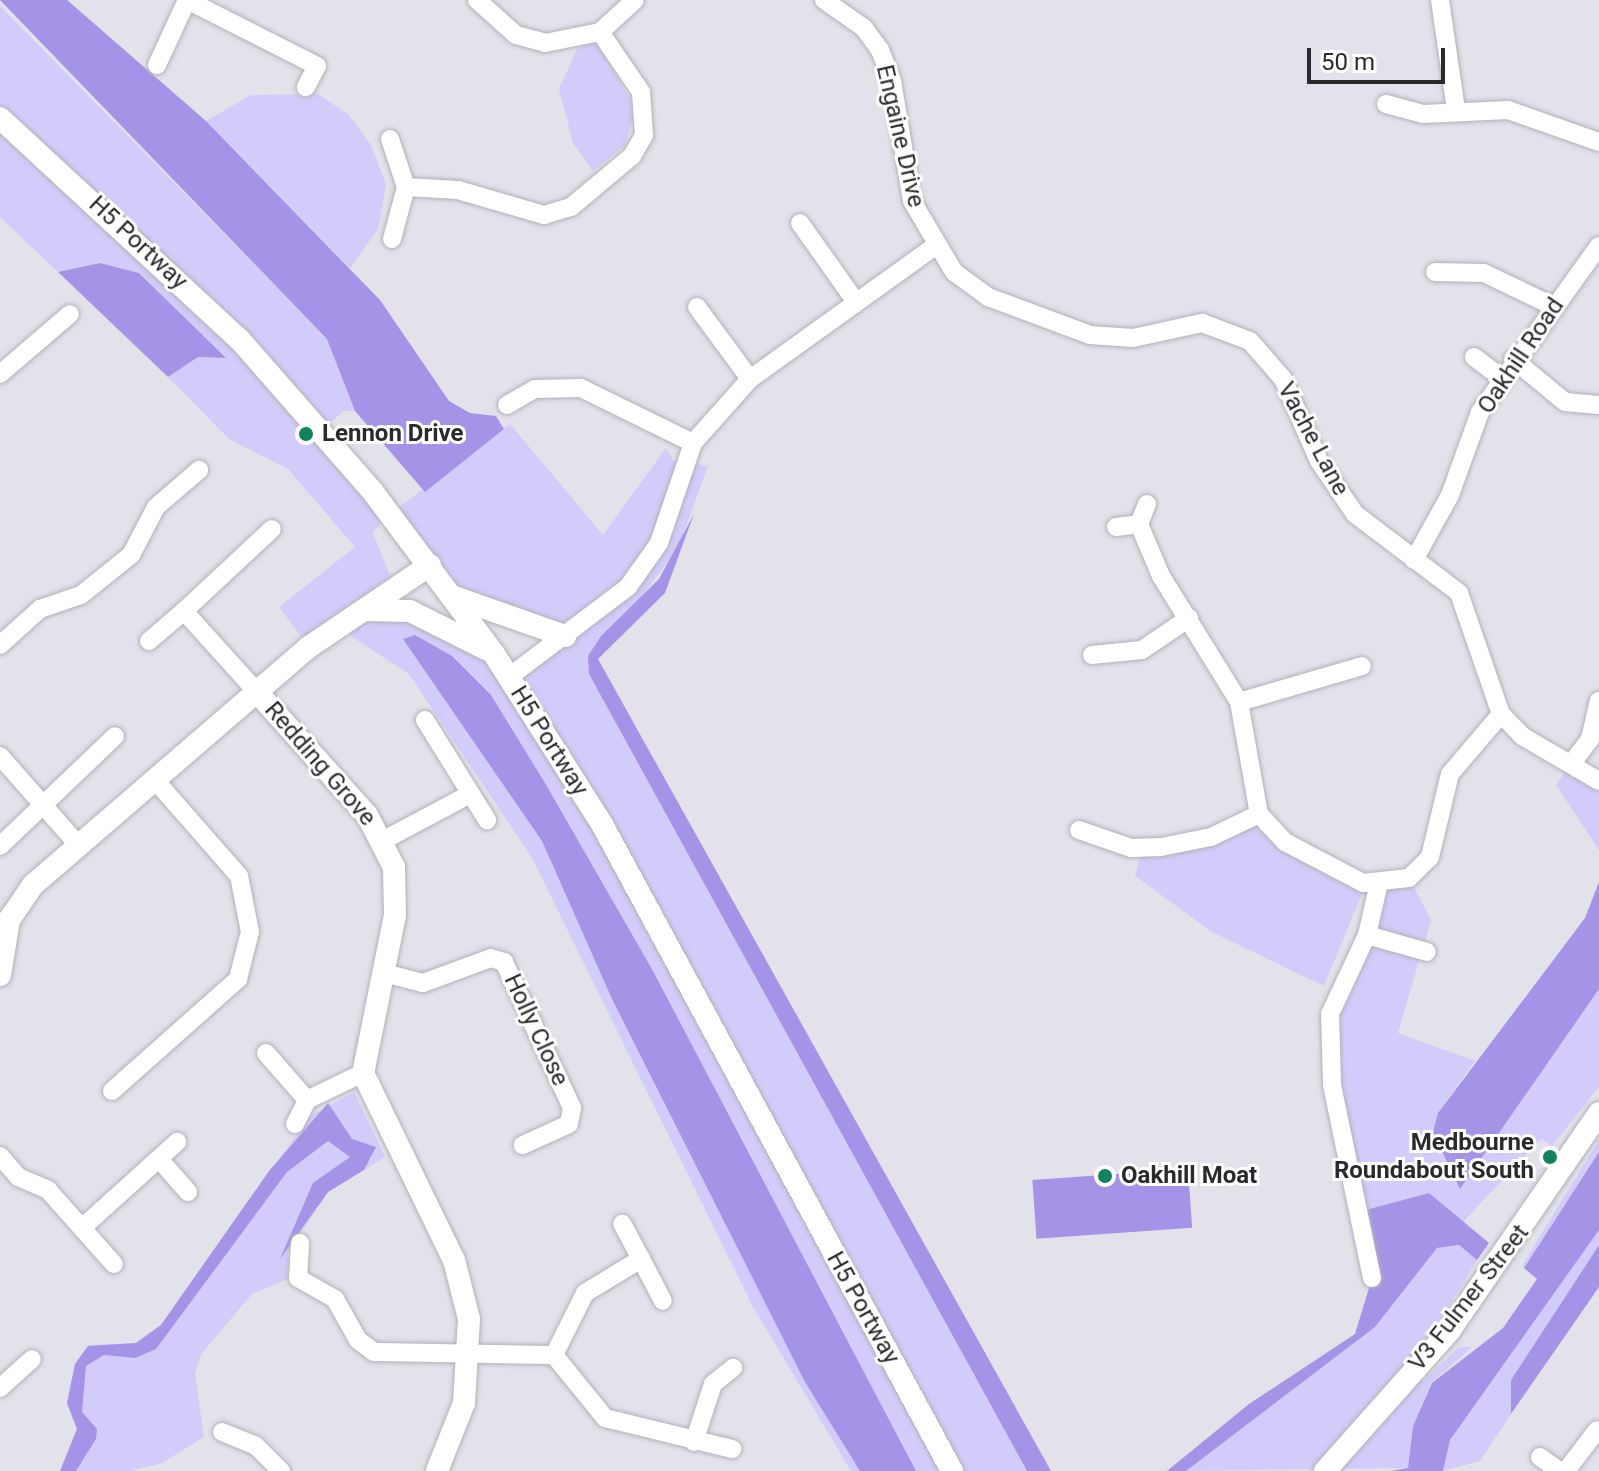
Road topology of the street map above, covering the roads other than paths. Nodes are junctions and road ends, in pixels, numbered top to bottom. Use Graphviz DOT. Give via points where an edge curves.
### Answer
graph roads {
  1 [pos="477,0"];
  2 [pos="635,0"];
  3 [pos="824,0"];
  4 [pos="1440,0"];
  5 [pos="189,1"];
  6 [pos="600,32"];
  7 [pos="157,65"];
  8 [pos="306,87"];
  9 [pos="1386,104"];
  10 [pos="1456,110"];
  11 [pos="0,118"];
  12 [pos="0,133"];
  13 [pos="390,139"];
  14 [pos="28,141"];
  15 [pos="1599,142"];
  16 [pos="406,187"];
  17 [pos="800,223"];
  18 [pos="392,239"];
  19 [pos="1599,246"];
  20 [pos="934,247"];
  21 [pos="1435,272"];
  22 [pos="856,302"];
  23 [pos="1553,306"];
  24 [pos="697,307"];
  25 [pos="70,314"];
  26 [pos="1474,357"];
  27 [pos="1513,359"];
  28 [pos="0,374"];
  29 [pos="1501,377"];
  30 [pos="750,379"];
  31 [pos="507,405"];
  32 [pos="1599,405"];
  33 [pos="693,443"];
  34 [pos="199,470"];
  35 [pos="1147,504"];
  36 [pos="1139,524"];
  37 [pos="1116,527"];
  38 [pos="272,529"];
  39 [pos="1414,560"];
  40 [pos="430,565"];
  41 [pos="453,596"];
  42 [pos="364,610"];
  43 [pos="184,611"];
  44 [pos="1189,618"];
  45 [pos="565,636"];
  46 [pos="149,641"];
  47 [pos="0,645"];
  48 [pos="494,654"];
  49 [pos="1092,655"];
  50 [pos="1362,666"];
  51 [pos="509,677"];
  52 [pos="256,691"];
  53 [pos="1599,701"];
  54 [pos="1239,702"];
  55 [pos="1501,714"];
  56 [pos="425,720"];
  57 [pos="115,736"];
  58 [pos="0,756"];
  59 [pos="1572,763"];
  60 [pos="155,780"];
  61 [pos="1599,781"];
  62 [pos="470,794"];
  63 [pos="43,804"];
  64 [pos="1259,814"];
  65 [pos="487,820"];
  66 [pos="1079,830"];
  67 [pos="384,840"];
  68 [pos="0,846"];
  69 [pos="80,847"];
  70 [pos="1378,887"];
  71 [pos="1367,935"];
  72 [pos="1427,952"];
  73 [pos="384,973"];
  74 [pos="0,975"];
  75 [pos="266,1053"];
  76 [pos="363,1073"];
  77 [pos="112,1091"];
  78 [pos="307,1100"];
  79 [pos="1599,1113"];
  80 [pos="295,1124"];
  81 [pos="177,1142"];
  82 [pos="523,1145"];
  83 [pos="0,1156"];
  84 [pos="159,1159"];
  85 [pos="188,1192"];
  86 [pos="622,1224"];
  87 [pos="83,1227"];
  88 [pos="300,1243"];
  89 [pos="641,1259"];
  90 [pos="114,1264"];
  91 [pos="1372,1278"];
  92 [pos="663,1301"];
  93 [pos="554,1355"];
  94 [pos="471,1357"];
  95 [pos="32,1359"];
  96 [pos="733,1368"];
  97 [pos="0,1388"];
  98 [pos="1597,1430"];
  99 [pos="222,1432"];
  100 [pos="694,1442"];
  101 [pos="732,1449"];
  102 [pos="1540,1457"];
  103 [pos="281,1471"];
  104 [pos="437,1471"];
  105 [pos="952,1471"];
  106 [pos="1325,1471"];
  107 [pos="1559,1471"];
  108 [pos="1566,1471"];
  1 -- 6 [label="street" via="516,35 545,43"];
  2 -- 6 [label="street"];
  3 -- 20 [label="street, Engaine Drive" via="864,28 880,50 892,81 912,201"];
  4 -- 10 [label="street"];
  5 -- 7 [label="street"];
  5 -- 8 [label="street" via="321,61"];
  6 -- 16 [label="street" via="641,92 644,135 632,156 571,207 544,215 458,190"];
  9 -- 10 [label="street" via="1423,114"];
  10 -- 15 [label="street" via="1508,110"];
  11 -- 14 [label="street, H5 Portway"];
  12 -- 14 [label="street"];
  13 -- 16 [label="street"];
  14 -- 40 [label="street, H5 Portway" via="240,340"];
  16 -- 18 [label="street"];
  17 -- 22 [label="street"];
  19 -- 23 [label="street, Oakhill Road"];
  20 -- 22 [label="street"];
  20 -- 39 [label="street, Vache Lane" via="988,297 1066,330 1133,338 1202,323 1237,331 1283,379 1319,461 1355,514"];
  21 -- 23 [label="street" via="1484,273"];
  22 -- 30 [label="street"];
  23 -- 27 [label="street, Oakhill Road"];
  24 -- 30 [label="street"];
  25 -- 28 [label="street"];
  26 -- 29 [label="street"];
  27 -- 29 [label="street, Oakhill Road"];
  27 -- 32 [label="street" via="1565,402"];
  29 -- 39 [label="street, Oakhill Road"];
  30 -- 33 [label="street"];
  31 -- 33 [label="street" via="535,389 581,388"];
  33 -- 45 [label="street" via="659,543 628,587"];
  34 -- 47 [label="street" via="156,507 131,555 81,595 40,609"];
  35 -- 36 [label="street"];
  36 -- 37 [label="street"];
  36 -- 44 [label="street"];
  38 -- 43 [label="street"];
  39 -- 55 [label="street, Vache Lane" via="1459,593"];
  40 -- 41 [label="street, H5 Portway"];
  40 -- 42 [label="street"];
  41 -- 45 [label="street"];
  41 -- 48 [label="street, H5 Portway"];
  42 -- 48 [label="street" via="410,611"];
  42 -- 52 [label="street"];
  43 -- 46 [label="street"];
  43 -- 52 [label="street"];
  44 -- 49 [label="street" via="1142,650"];
  44 -- 54 [label="street"];
  45 -- 51 [label="street"];
  48 -- 51 [label="street, H5 Portway"];
  50 -- 54 [label="street"];
  51 -- 105 [label="street, H5 Portway" via="603,826"];
  52 -- 60 [label="street"];
  52 -- 67 [label="street, Redding Grove"];
  53 -- 59 [label="street" via="1590,739"];
  54 -- 64 [label="street"];
  55 -- 59 [label="street, Vache Lane" via="1522,736"];
  55 -- 70 [label="street" via="1450,774 1430,857 1409,878"];
  56 -- 62 [label="street"];
  57 -- 63 [label="street"];
  58 -- 63 [label="street"];
  59 -- 61 [label="street, Vache Lane"];
  60 -- 69 [label="street"];
  60 -- 77 [label="street" via="239,876 250,932 238,979"];
  62 -- 65 [label="street"];
  62 -- 67 [label="street"];
  63 -- 68 [label="street"];
  63 -- 69 [label="street"];
  64 -- 66 [label="street" via="1211,837 1161,847 1131,848"];
  64 -- 70 [label="street" via="1285,842"];
  67 -- 73 [label="street, Redding Grove" via="394,867 395,915"];
  69 -- 74 [label="street" via="33,885 9,920"];
  70 -- 71 [label="street"];
  71 -- 72 [label="street"];
  71 -- 91 [label="street" via="1330,1014 1332,1084"];
  73 -- 76 [label="street, Redding Grove"];
  73 -- 82 [label="street, Holly Close" via="423,983 491,958 504,962 572,1108 569,1124"];
  75 -- 78 [label="street"];
  76 -- 78 [label="street"];
  76 -- 94 [label="street" via="454,1260"];
  78 -- 80 [label="street"];
  79 -- 106 [label="street, V3 Fulmer Street" via="1482,1287"];
  81 -- 84 [label="street"];
  83 -- 87 [label="street"];
  84 -- 85 [label="street"];
  84 -- 87 [label="street"];
  86 -- 89 [label="street"];
  87 -- 90 [label="street"];
  88 -- 94 [label="street" via="298,1278 335,1299 358,1340 374,1352"];
  89 -- 92 [label="street"];
  89 -- 93 [label="street" via="585,1293"];
  93 -- 94 [label="street"];
  93 -- 100 [label="street" via="605,1418"];
  94 -- 104 [label="street" via="464,1403"];
  95 -- 97 [label="street"];
  96 -- 100 [label="street" via="713,1384"];
  98 -- 108 [label="street"];
  99 -- 103 [label="street" via="255,1445"];
  100 -- 101 [label="street"];
  102 -- 107 [label="street"];
}
